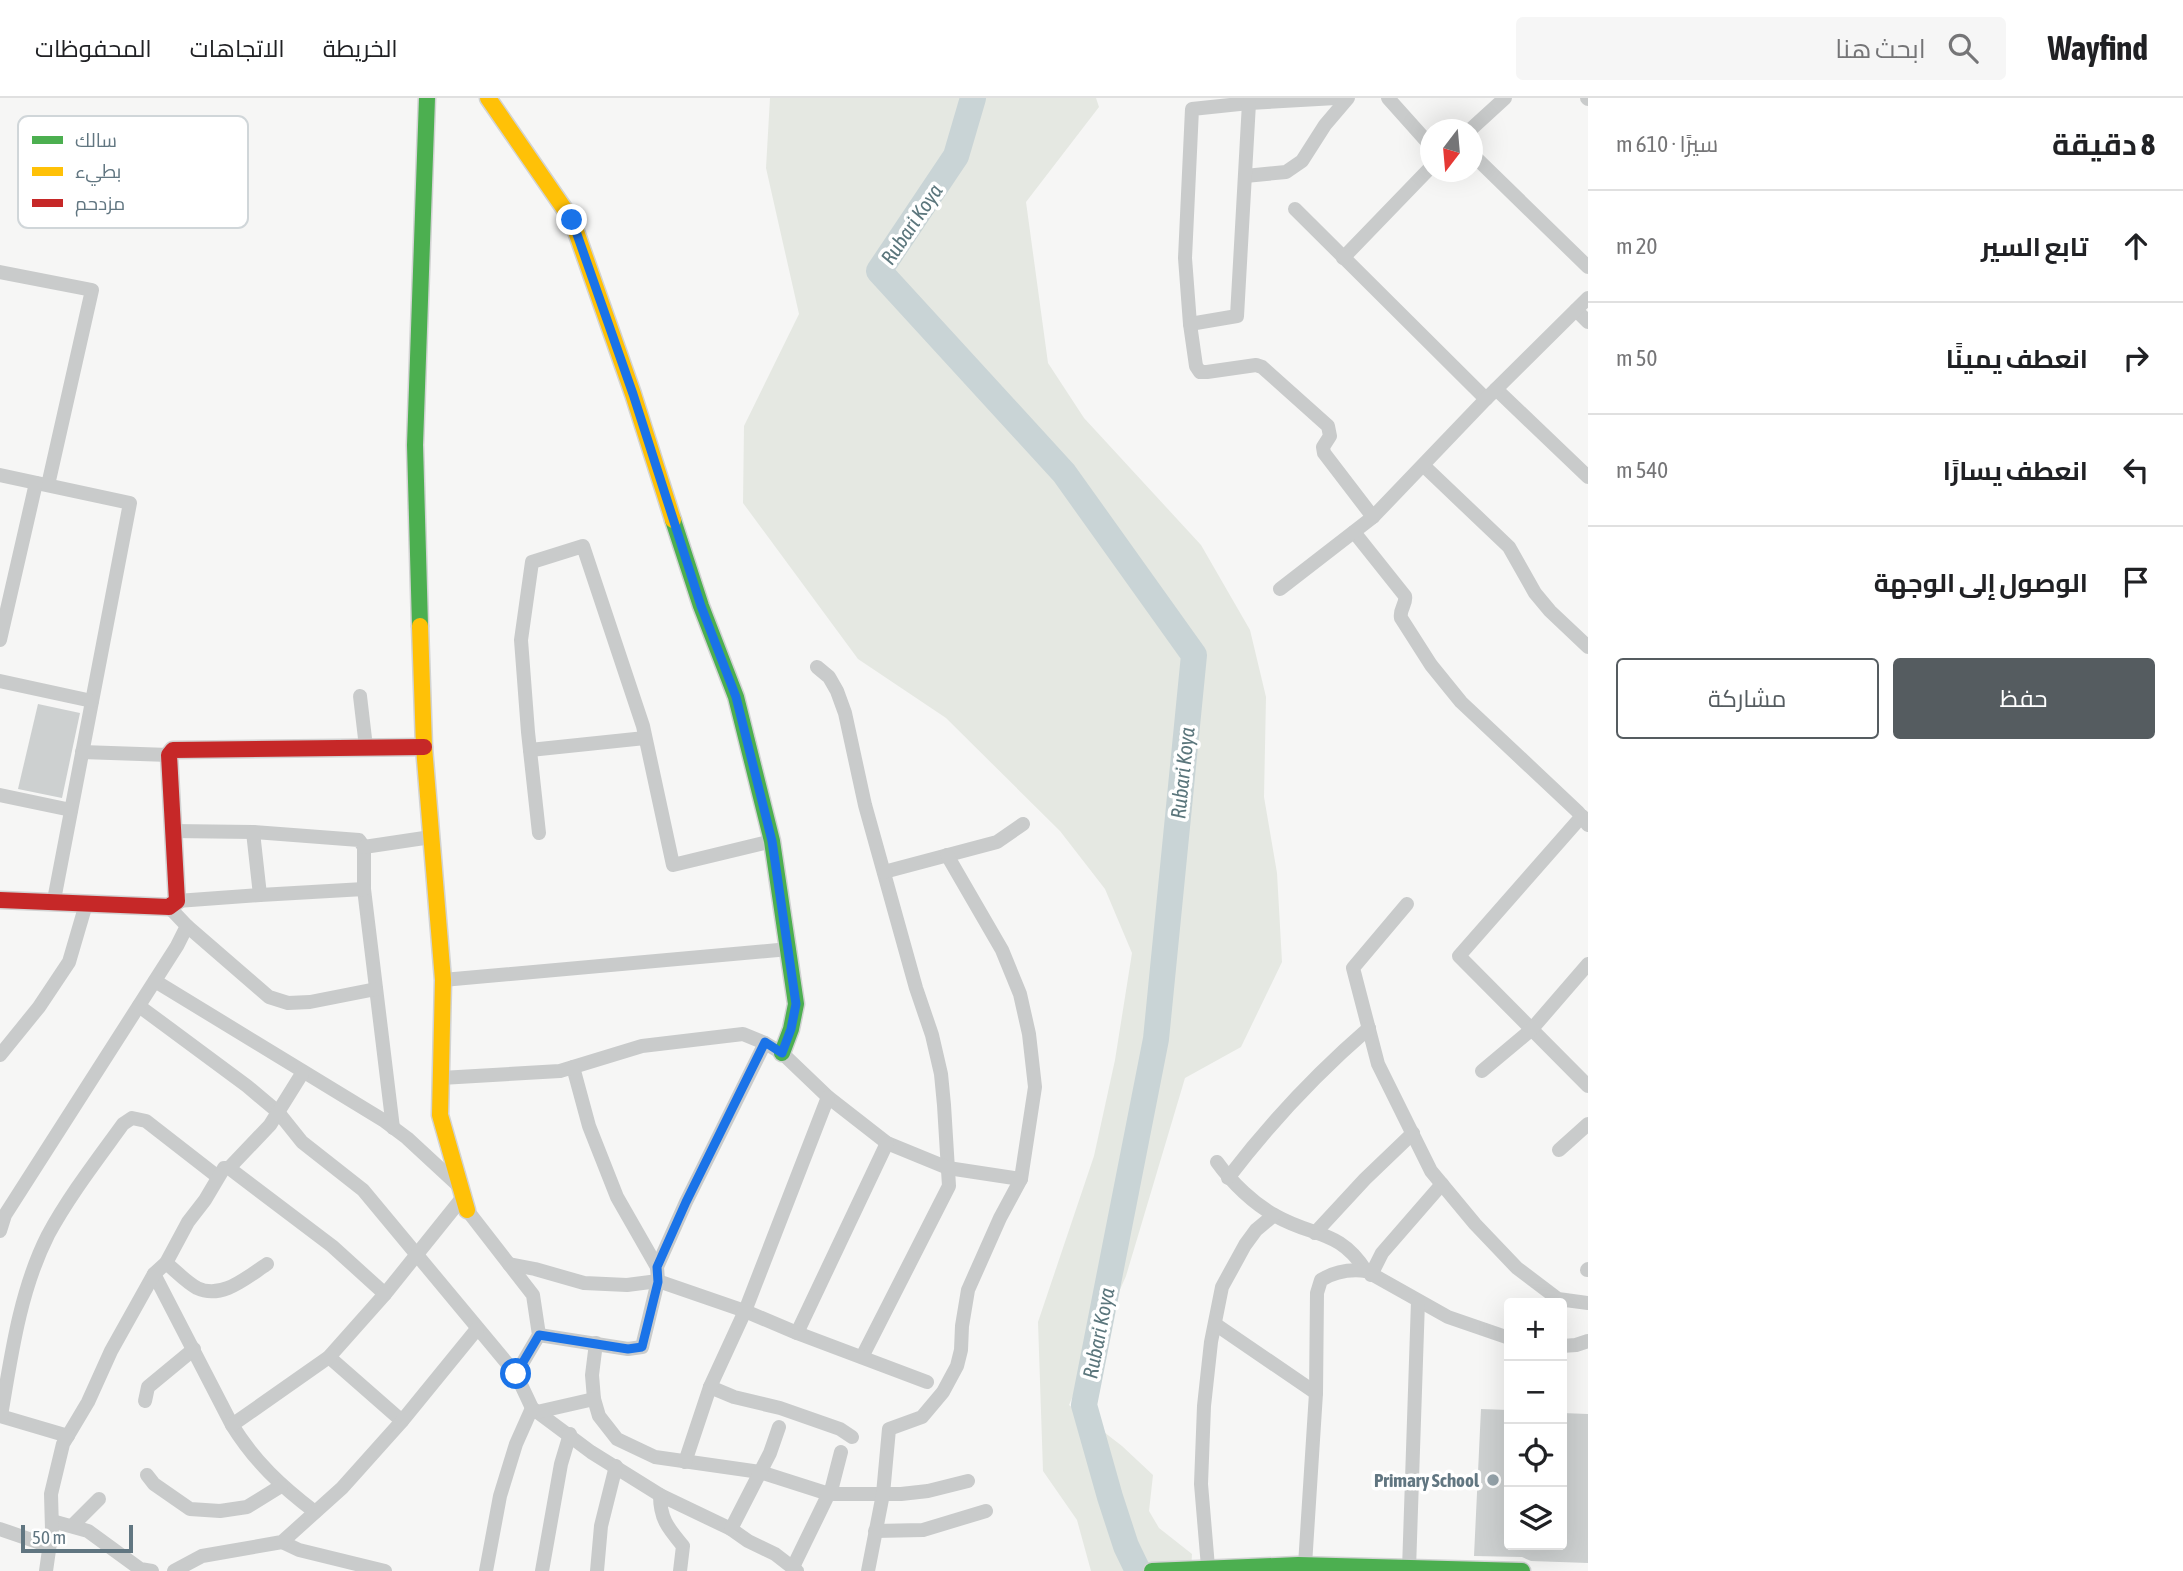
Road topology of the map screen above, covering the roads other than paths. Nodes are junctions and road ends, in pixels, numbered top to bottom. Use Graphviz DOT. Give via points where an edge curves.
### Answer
graph roads {
  1 [pos="426,98"];
  2 [pos="488,98"];
  3 [pos="1336,98"];
  4 [pos="1348,98"];
  5 [pos="1388,98"];
  6 [pos="1505,98"];
  7 [pos="1249,103"];
  8 [pos="1482,119"];
  9 [pos="1420,134"];
  10 [pos="1483,164"];
  11 [pos="1245,176"];
  12 [pos="1420,178"];
  13 [pos="1295,209"];
  14 [pos="1343,258"];
  15 [pos="1588,267"];
  16 [pos="0,272"];
  17 [pos="1588,299"];
  18 [pos="1576,310"];
  19 [pos="1588,322"];
  20 [pos="1191,324"];
  21 [pos="1491,394"];
  22 [pos="1423,467"];
  23 [pos="0,475"];
  24 [pos="1588,477"];
  25 [pos="42,484"];
  26 [pos="1373,517"];
  27 [pos="1354,532"];
  28 [pos="1280,589"];
  29 [pos="0,640"];
  30 [pos="1588,647"];
  31 [pos="817,667"];
  32 [pos="0,681"];
  33 [pos="360,696"];
  34 [pos="92,701"];
  35 [pos="645,738"];
  36 [pos="366,747"];
  37 [pos="424,747"];
  38 [pos="530,750"];
  39 [pos="82,752"];
  40 [pos="169,755"];
  41 [pos="0,795"];
  42 [pos="71,810"];
  43 [pos="1585,820"];
  44 [pos="1023,824"];
  45 [pos="172,831"];
  46 [pos="253,832"];
  47 [pos="539,833"];
  48 [pos="431,837"];
  49 [pos="772,841"];
  50 [pos="364,847"];
  51 [pos="947,855"];
  52 [pos="884,872"];
  53 [pos="364,889"];
  54 [pos="260,894"];
  55 [pos="0,900"];
  56 [pos="54,900"];
  57 [pos="86,904"];
  58 [pos="173,904"];
  59 [pos="1407,904"];
  60 [pos="187,926"];
  61 [pos="789,949"];
  62 [pos="1588,964"];
  63 [pos="443,980"];
  64 [pos="155,981"];
  65 [pos="376,989"];
  66 [pos="139,1006"];
  67 [pos="1369,1028"];
  68 [pos="1531,1030"];
  69 [pos="765,1042"];
  70 [pos="782,1053"];
  71 [pos="0,1055"];
  72 [pos="573,1067"];
  73 [pos="1482,1071"];
  74 [pos="303,1072"];
  75 [pos="441,1078"];
  76 [pos="1588,1086"];
  77 [pos="828,1097"];
  78 [pos="278,1112"];
  79 [pos="1588,1124"];
  80 [pos="393,1128"];
  81 [pos="1413,1133"];
  82 [pos="887,1143"];
  83 [pos="1559,1150"];
  84 [pos="1217,1163"];
  85 [pos="948,1168"];
  86 [pos="223,1172"];
  87 [pos="1228,1178"];
  88 [pos="1021,1179"];
  89 [pos="1441,1184"];
  90 [pos="464,1198"];
  91 [pos="1274,1215"];
  92 [pos="0,1231"];
  93 [pos="1315,1233"];
  94 [pos="417,1255"];
  95 [pos="166,1263"];
  96 [pos="267,1264"];
  97 [pos="509,1264"];
  98 [pos="1368,1273"];
  99 [pos="154,1274"];
  100 [pos="657,1274"];
  101 [pos="385,1294"];
  102 [pos="1418,1301"];
  103 [pos="1588,1303"];
  104 [pos="745,1311"];
  105 [pos="1214,1324"];
  106 [pos="477,1329"];
  107 [pos="797,1333"];
  108 [pos="539,1335"];
  109 [pos="1504,1336"];
  110 [pos="1588,1341"];
  111 [pos="596,1343"];
  112 [pos="1567,1346"];
  113 [pos="194,1349"];
  114 [pos="329,1357"];
  115 [pos="862,1357"];
  116 [pos="516,1374"];
  117 [pos="927,1382"];
  118 [pos="710,1387"];
  119 [pos="1316,1392"];
  120 [pos="594,1399"];
  121 [pos="145,1401"];
  122 [pos="534,1410"];
  123 [pos="0,1416"];
  124 [pos="402,1421"];
  125 [pos="232,1425"];
  126 [pos="779,1427"];
  127 [pos="570,1434"];
  128 [pos="68,1436"];
  129 [pos="852,1437"];
  130 [pos="841,1452"];
  131 [pos="685,1462"];
  132 [pos="615,1466"];
  133 [pos="760,1472"];
  134 [pos="147,1475"];
  135 [pos="968,1481"];
  136 [pos="281,1486"];
  137 [pos="883,1493"];
  138 [pos="829,1494"];
  139 [pos="660,1495"];
  140 [pos="99,1499"];
  141 [pos="986,1511"];
  142 [pos="315,1512"];
  143 [pos="52,1521"];
  144 [pos="72,1526"];
  145 [pos="0,1529"];
  146 [pos="731,1529"];
  147 [pos="876,1531"];
  148 [pos="282,1542"];
  149 [pos="49,1546"];
  150 [pos="202,1556"];
  151 [pos="1305,1565"];
  152 [pos="1204,1568"];
  153 [pos="1328,1568"];
  154 [pos="795,1569"];
  155 [pos="1409,1569"];
  156 [pos="46,1571"];
  157 [pos="152,1571"];
  158 [pos="174,1571"];
  159 [pos="204,1571"];
  160 [pos="385,1571"];
  161 [pos="486,1571"];
  162 [pos="542,1571"];
  163 [pos="597,1571"];
  164 [pos="680,1571"];
  165 [pos="868,1571"];
  166 [pos="1152,1571"];
  167 [pos="1522,1571"];
  1 -- 37 [label="street" via="415,445"];
  2 -- 49 [label="street" via="572,220 701,606 736,697"];
  3 -- 7 [label="street"];
  4 -- 11 [label="street" via="1302,161 1286,172"];
  5 -- 9 [label="street"];
  6 -- 8 [label="street"];
  7 -- 11 [label="street"];
  7 -- 20 [label="street" via="1192,109 1185,236"];
  10 -- 15 [label="street"];
  11 -- 20 [label="street" via="1237,316"];
  12 -- 14 [label="street"];
  13 -- 14 [label="street"];
  14 -- 21 [label="street"];
  16 -- 25 [label="street" via="92,290"];
  17 -- 18 [label="street"];
  18 -- 19 [label="street"];
  18 -- 21 [label="street"];
  20 -- 26 [label="street" via="1200,372 1262,367 1328,426 1324,453"];
  21 -- 22 [label="street"];
  21 -- 24 [label="street"];
  22 -- 26 [label="street"];
  22 -- 30 [label="street" via="1509,547 1535,593"];
  23 -- 25 [label="street"];
  25 -- 29 [label="street"];
  25 -- 34 [label="street" via="130,503"];
  26 -- 27 [label="street"];
  27 -- 28 [label="street"];
  27 -- 43 [label="street" via="1405,596 1401,618 1446,684"];
  31 -- 52 [label="street" via="829,677 845,713"];
  32 -- 34 [label="street"];
  33 -- 36 [label="street"];
  34 -- 39 [label="street"];
  35 -- 38 [label="street"];
  35 -- 38 [label="street" via="583,546 532,562 522,640"];
  35 -- 49 [label="street" via="673,865"];
  36 -- 37 [label="street"];
  36 -- 40 [label="street" via="173,750"];
  37 -- 48 [label="street"];
  38 -- 47 [label="street"];
  39 -- 40 [label="street"];
  39 -- 42 [label="street"];
  40 -- 45 [label="street"];
  41 -- 42 [label="street"];
  42 -- 56 [label="street"];
  43 -- 68 [label="street" via="1459,956"];
  44 -- 51 [label="street" via="997,842"];
  45 -- 46 [label="street"];
  45 -- 58 [label="street"];
  46 -- 50 [label="street" via="359,840"];
  46 -- 54 [label="street"];
  48 -- 50 [label="street"];
  48 -- 63 [label="street"];
  49 -- 61 [label="street"];
  50 -- 53 [label="street"];
  51 -- 52 [label="street"];
  51 -- 88 [label="street" via="1002,950 1020,994 1035,1087"];
  52 -- 85 [label="street" via="942,1074"];
  53 -- 54 [label="street"];
  53 -- 65 [label="street"];
  54 -- 58 [label="street"];
  55 -- 56 [label="street"];
  56 -- 57 [label="street"];
  57 -- 58 [label="street"];
  57 -- 71 [label="street" via="69,962"];
  58 -- 60 [label="street"];
  59 -- 67 [label="street" via="1353,968"];
  60 -- 64 [label="street"];
  60 -- 65 [label="street" via="269,998 310,1002"];
  61 -- 63 [label="street"];
  61 -- 70 [label="street" via="796,1004"];
  62 -- 68 [label="street"];
  63 -- 75 [label="street"];
  64 -- 66 [label="street"];
  64 -- 74 [label="street"];
  65 -- 80 [label="street"];
  66 -- 78 [label="street"];
  66 -- 92 [label="street" via="5,1215"];
  67 -- 81 [label="street" via="1378,1065"];
  67 -- 87 [label="street" via="1264,1132"];
  68 -- 73 [label="street"];
  68 -- 76 [label="street"];
  69 -- 70 [label="street"];
  69 -- 72 [label="street" via="743,1034 642,1046"];
  69 -- 100 [label="street" via="686,1202"];
  70 -- 77 [label="street"];
  72 -- 75 [label="street"];
  72 -- 100 [label="street" via="589,1126 617,1197"];
  74 -- 78 [label="street"];
  74 -- 80 [label="street"];
  75 -- 90 [label="street" via="440,1115"];
  77 -- 82 [label="street"];
  77 -- 104 [label="street"];
  78 -- 86 [label="street"];
  78 -- 94 [label="street" via="302,1142 363,1190"];
  79 -- 83 [label="street"];
  80 -- 90 [label="street"];
  81 -- 89 [label="street"];
  81 -- 93 [label="street"];
  82 -- 85 [label="street"];
  82 -- 107 [label="street"];
  84 -- 87 [label="street"];
  85 -- 88 [label="street"];
  85 -- 115 [label="street" via="949,1186"];
  86 -- 95 [label="street"];
  86 -- 101 [label="street" via="332,1245"];
  86 -- 123 [label="street" via="146,1121 132,1118 123,1124 79,1185 34,1267"];
  87 -- 91 [label="street"];
  88 -- 137 [label="street" via="968,1290 957,1366 922,1417 889,1429"];
  89 -- 98 [label="street"];
  89 -- 103 [label="street" via="1517,1268 1558,1299"];
  90 -- 94 [label="street"];
  90 -- 97 [label="street"];
  91 -- 93 [label="street"];
  91 -- 105 [label="street" via="1245,1245 1222,1287"];
  93 -- 98 [label="street" via="1344,1244"];
  94 -- 101 [label="street"];
  94 -- 106 [label="street"];
  95 -- 96 [label="street" via="196,1287 211,1292 226,1290"];
  95 -- 99 [label="street"];
  97 -- 100 [label="street" via="584,1283 627,1285"];
  97 -- 108 [label="street" via="533,1295"];
  98 -- 102 [label="street"];
  98 -- 119 [label="street" via="1354,1270 1321,1280"];
  99 -- 113 [label="street"];
  99 -- 128 [label="street"];
  100 -- 104 [label="street"];
  100 -- 111 [label="street" via="642,1347"];
  101 -- 114 [label="street"];
  102 -- 109 [label="street"];
  102 -- 155 [label="street"];
  104 -- 107 [label="street"];
  104 -- 118 [label="street"];
  105 -- 119 [label="street"];
  105 -- 152 [label="street" via="1204,1406"];
  106 -- 116 [label="street"];
  106 -- 124 [label="street"];
  107 -- 115 [label="street"];
  108 -- 111 [label="street"];
  108 -- 116 [label="street"];
  110 -- 112 [label="street"];
  111 -- 120 [label="street"];
  113 -- 121 [label="street" via="148,1387"];
  113 -- 125 [label="street"];
  114 -- 124 [label="street"];
  114 -- 125 [label="street"];
  115 -- 117 [label="street"];
  116 -- 122 [label="street"];
  118 -- 129 [label="street" via="840,1429"];
  118 -- 131 [label="street"];
  119 -- 151 [label="street"];
  120 -- 122 [label="street"];
  120 -- 131 [label="street" via="599,1416 617,1439 655,1457"];
  122 -- 127 [label="street"];
  122 -- 161 [label="street" via="516,1444 500,1496"];
  123 -- 128 [label="street"];
  124 -- 142 [label="street"];
  125 -- 136 [label="street"];
  126 -- 133 [label="street"];
  127 -- 132 [label="street"];
  127 -- 162 [label="street"];
  128 -- 143 [label="street" via="51,1494"];
  130 -- 138 [label="street"];
  131 -- 133 [label="street"];
  132 -- 139 [label="street"];
  132 -- 163 [label="street" via="601,1526"];
  133 -- 138 [label="street"];
  133 -- 146 [label="street"];
  134 -- 136 [label="street" via="190,1508 220,1511 247,1507"];
  135 -- 137 [label="street" via="928,1491"];
  136 -- 142 [label="street"];
  137 -- 138 [label="street"];
  137 -- 147 [label="street"];
  138 -- 154 [label="street"];
  139 -- 146 [label="street"];
  139 -- 164 [label="street" via="660,1510 668,1528 683,1546"];
  140 -- 144 [label="street"];
  141 -- 147 [label="street" via="923,1530"];
  142 -- 148 [label="street"];
  143 -- 144 [label="street"];
  143 -- 149 [label="street"];
  144 -- 157 [label="street" via="94,1535 139,1569"];
  145 -- 149 [label="street"];
  146 -- 154 [label="street"];
  147 -- 165 [label="street"];
  148 -- 150 [label="street"];
  148 -- 160 [label="street"];
  149 -- 156 [label="street"];
  150 -- 158 [label="street"];
  150 -- 159 [label="street"];
  151 -- 152 [label="street"];
  151 -- 153 [label="street"];
  152 -- 166 [label="street"];
  153 -- 155 [label="street"];
  155 -- 167 [label="street"];
}
